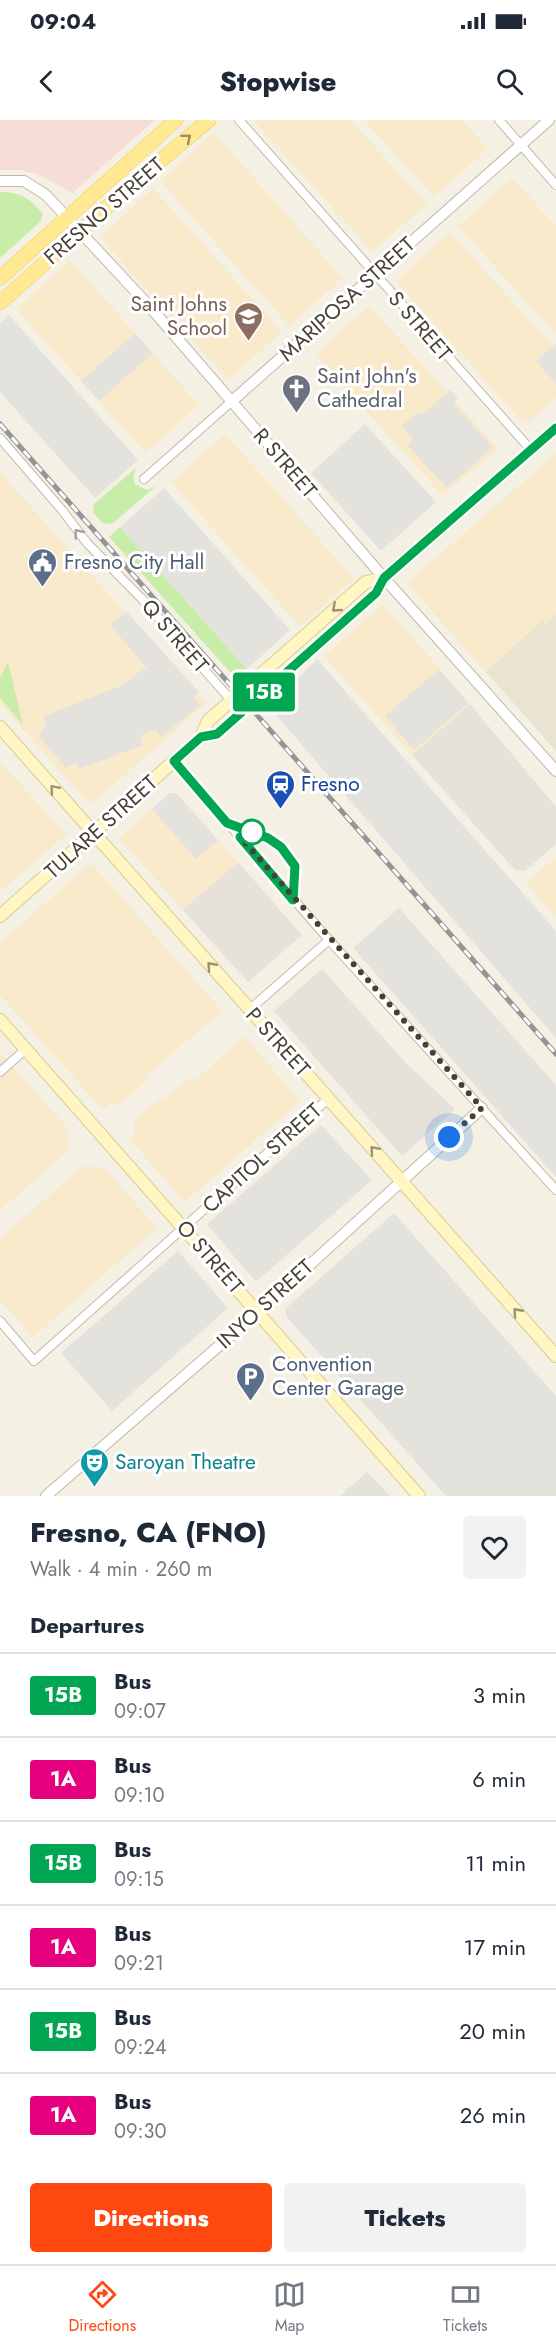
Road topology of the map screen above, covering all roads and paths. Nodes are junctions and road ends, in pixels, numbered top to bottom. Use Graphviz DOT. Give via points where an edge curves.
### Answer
graph roads {
  1 [pos="176,120"];
  2 [pos="209,120"];
  3 [pos="239,120"];
  4 [pos="499,120"];
  5 [pos="549,120"];
  6 [pos="521,145"];
  7 [pos="0,181"];
  8 [pos="556,185"];
  9 [pos="67,218"];
  10 [pos="80,231"];
  11 [pos="375,274"];
  12 [pos="0,278"];
  13 [pos="0,303"];
  14 [pos="231,402"];
  15 [pos="556,428"];
  16 [pos="0,438"];
  17 [pos="531,450"];
  18 [pos="144,479"];
  19 [pos="384,578"];
  20 [pos="231,700"];
  21 [pos="0,727"];
  22 [pos="201,737"];
  23 [pos="174,761"];
  24 [pos="556,771"];
  25 [pos="93,833"];
  26 [pos="0,916"];
  27 [pos="329,940"];
  28 [pos="249,1010"];
  29 [pos="0,1020"];
  30 [pos="26,1049"];
  31 [pos="0,1072"];
  32 [pos="328,1099"];
  33 [pos="482,1108"];
  34 [pos="401,1181"];
  35 [pos="556,1190"];
  36 [pos="184,1227"];
  37 [pos="258,1312"];
  38 [pos="0,1321"];
  39 [pos="556,1356"];
  40 [pos="46,1496"];
  41 [pos="419,1496"];
  1 -- 9 [label="main road, FRESNO STREET"];
  10 -- 2 [label="main road, FRESNO STREET, one-way"];
  3 -- 11 [label="street, S STREET"];
  4 -- 6 [label="street"];
  5 -- 6 [label="street, MARIPOSA STREET"];
  6 -- 8 [label="street"];
  6 -- 11 [label="street, MARIPOSA STREET"];
  7 -- 9 [label="street, R STREET" via="24,181 36,186"];
  9 -- 10 [label="street, R STREET"];
  9 -- 12 [label="main road, FRESNO STREET"];
  10 -- 13 [label="main road, FRESNO STREET"];
  10 -- 14 [label="street, R STREET"];
  11 -- 14 [label="street, MARIPOSA STREET"];
  11 -- 17 [label="street, S STREET"];
  14 -- 18 [label="street, MARIPOSA STREET"];
  14 -- 19 [label="street, R STREET"];
  15 -- 17 [label="main road, TULARE STREET"];
  20 -- 16 [label="street, Q STREET, one-way" via="83,538"];
  17 -- 19 [label="main road, TULARE STREET"];
  19 -- 20 [label="main road, TULARE STREET, one-way" via="366,582"];
  19 -- 22 [label="main road, TULARE STREET" via="376,593 217,734"];
  19 -- 24 [label="street, R STREET"];
  20 -- 22 [label="main road, TULARE STREET" via="208,721"];
  25 -- 21 [label="main road, P STREET, one-way"];
  22 -- 23 [label="main road, TULARE STREET"];
  23 -- 25 [label="main road, TULARE STREET"];
  23 -- 27 [label="street"];
  25 -- 26 [label="main road, TULARE STREET"];
  28 -- 25 [label="main road, P STREET, one-way"];
  27 -- 28 [label="street"];
  27 -- 33 [label="street"];
  28 -- 32 [label="main road, P STREET"];
  29 -- 30 [label="main road, O STREET"];
  30 -- 31 [label="street"];
  30 -- 36 [label="main road, O STREET"];
  34 -- 32 [label="main road, P STREET, one-way"];
  32 -- 36 [label="street, CAPITOL STREET"];
  33 -- 34 [label="street, INYO STREET"];
  33 -- 35 [label="street"];
  34 -- 37 [label="street, INYO STREET"];
  39 -- 34 [label="main road, P STREET, one-way"];
  36 -- 37 [label="main road, O STREET"];
  36 -- 38 [label="street, CAPITOL STREET" via="34,1361"];
  37 -- 40 [label="street, INYO STREET"];
  37 -- 41 [label="main road, O STREET"];
}
